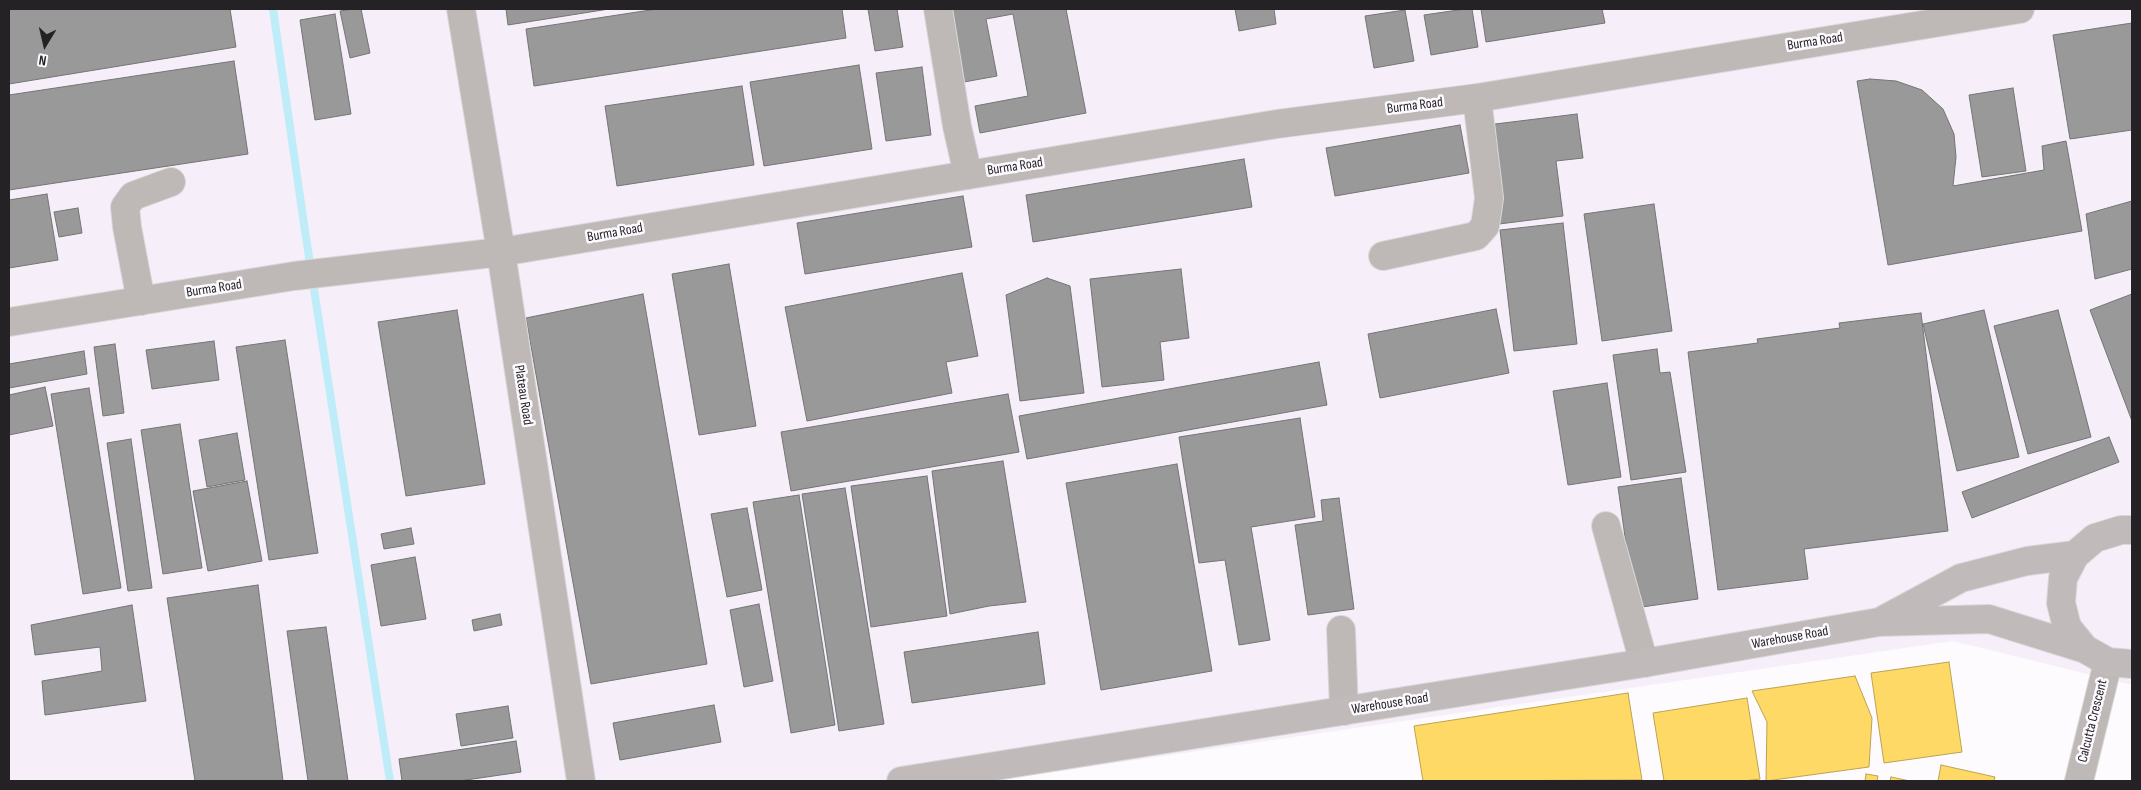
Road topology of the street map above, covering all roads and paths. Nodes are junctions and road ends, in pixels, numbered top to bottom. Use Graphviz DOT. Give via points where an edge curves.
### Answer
graph roads {
  1 [pos="461,9"];
  2 [pos="938,9"];
  3 [pos="2020,9"];
  4 [pos="1477,98"];
  5 [pos="968,175"];
  6 [pos="171,182"];
  7 [pos="501,252"];
  8 [pos="1383,256"];
  9 [pos="141,300"];
  10 [pos="9,322"];
  11 [pos="1606,526"];
  12 [pos="2128,528"];
  13 [pos="2075,556"];
  14 [pos="1879,622"];
  15 [pos="1341,630"];
  16 [pos="2108,658"];
  17 [pos="1644,663"];
  18 [pos="1344,711"];
  19 [pos="581,781"];
  20 [pos="901,781"];
  21 [pos="2079,781"];
  1 -- 7 [label="street, Plateau Road"];
  2 -- 5 [label="street"];
  3 -- 4 [label="street, Burma Road"];
  4 -- 5 [label="street, Burma Road" via="1277,124"];
  4 -- 8 [label="street" via="1489,198 1484,226 1476,236"];
  5 -- 7 [label="street, Burma Road"];
  6 -- 9 [label="street" via="134,196 125,207"];
  7 -- 9 [label="street, Burma Road" via="294,276"];
  7 -- 19 [label="street, Plateau Road"];
  9 -- 10 [label="street, Burma Road"];
  11 -- 17 [label="street"];
  12 -- 13 [label="main road" via="2095,538"];
  13 -- 14 [label="main road, Warehouse Road" via="2027,560 1961,578"];
  13 -- 16 [label="main road" via="2063,578 2061,603 2067,627"];
  14 -- 16 [label="main road, Warehouse Road" via="1989,619"];
  14 -- 17 [label="main road, Warehouse Road"];
  15 -- 18 [label="street"];
  16 -- 21 [label="street, Calcutta Crescent"];
  17 -- 18 [label="main road, Warehouse Road"];
  18 -- 20 [label="main road, Warehouse Road"];
}
